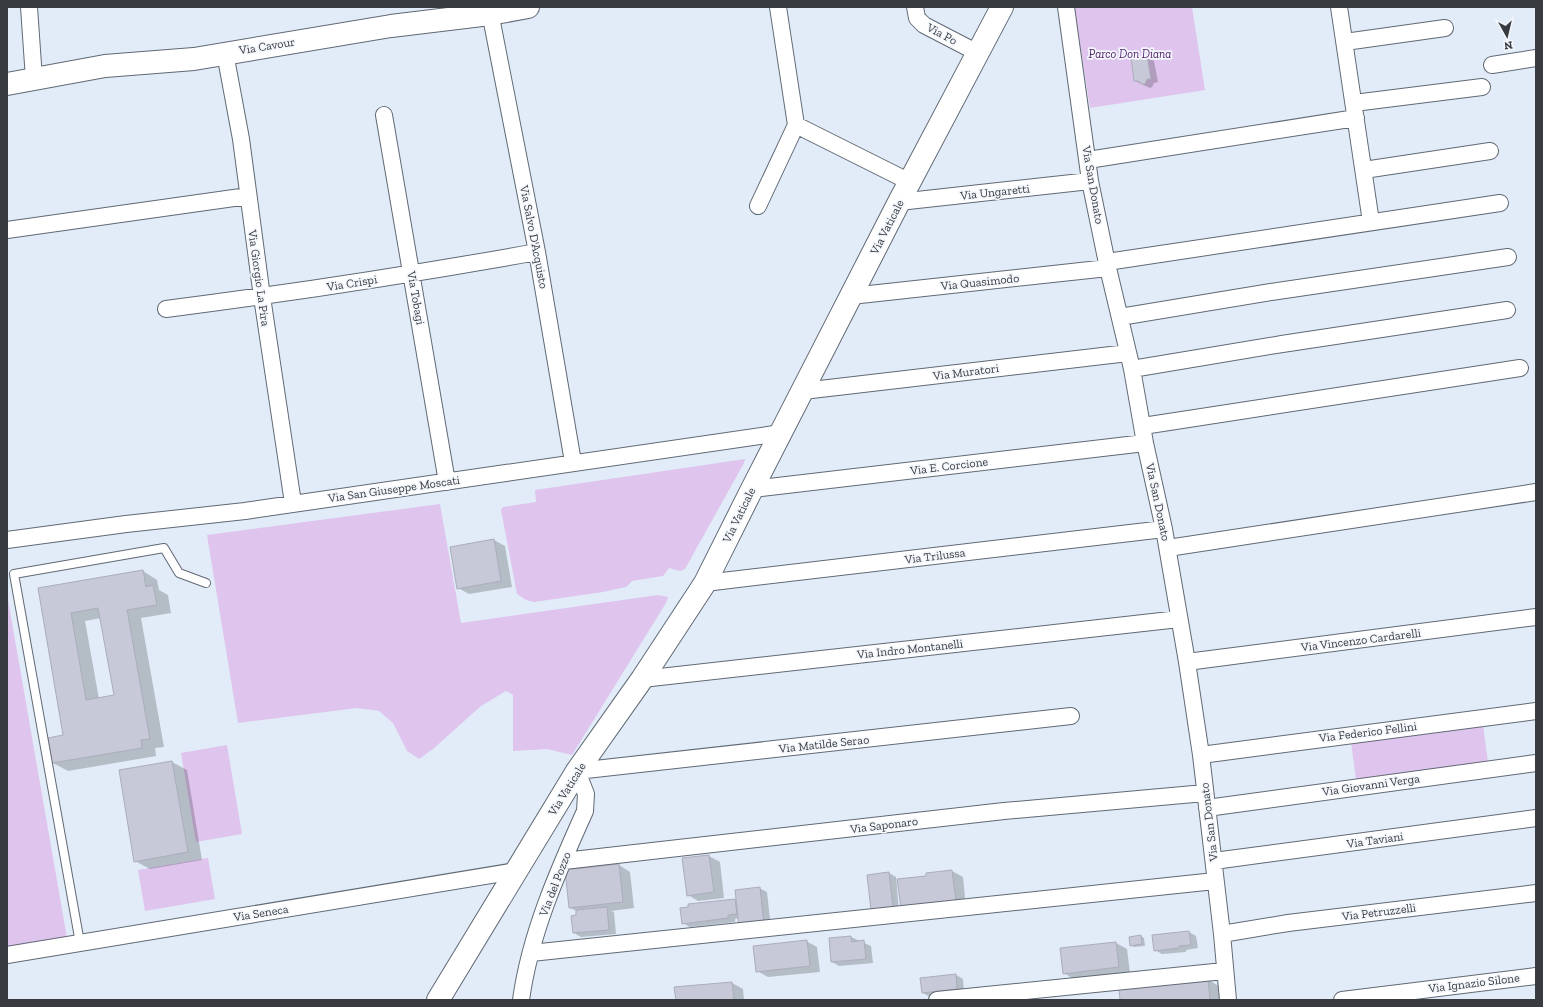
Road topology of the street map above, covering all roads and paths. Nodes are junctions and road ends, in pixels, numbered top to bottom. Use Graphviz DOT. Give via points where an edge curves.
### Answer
graph roads {
  1 [pos="29,7"];
  2 [pos="528,7"];
  3 [pos="778,7"];
  4 [pos="915,7"];
  5 [pos="1002,7"];
  6 [pos="1066,7"];
  7 [pos="1340,7"];
  8 [pos="490,10"];
  9 [pos="1445,28"];
  10 [pos="1345,42"];
  11 [pos="225,53"];
  12 [pos="978,53"];
  13 [pos="1536,58"];
  14 [pos="1492,64"];
  15 [pos="34,79"];
  16 [pos="7,84"];
  17 [pos="1482,87"];
  18 [pos="1355,110"];
  19 [pos="384,114"];
  20 [pos="796,125"];
  21 [pos="1490,151"];
  22 [pos="1088,160"];
  23 [pos="1364,170"];
  24 [pos="1090,181"];
  25 [pos="910,182"];
  26 [pos="248,196"];
  27 [pos="899,202"];
  28 [pos="1500,204"];
  29 [pos="758,206"];
  30 [pos="1371,222"];
  31 [pos="7,230"];
  32 [pos="537,252"];
  33 [pos="1508,257"];
  34 [pos="1108,265"];
  35 [pos="412,274"];
  36 [pos="851,296"];
  37 [pos="262,297"];
  38 [pos="166,309"];
  39 [pos="1507,310"];
  40 [pos="1120,317"];
  41 [pos="1128,353"];
  42 [pos="1520,368"];
  43 [pos="1132,369"];
  44 [pos="803,391"];
  45 [pos="1143,426"];
  46 [pos="781,433"];
  47 [pos="1146,443"];
  48 [pos="573,462"];
  49 [pos="447,482"];
  50 [pos="752,489"];
  51 [pos="1536,492"];
  52 [pos="293,503"];
  53 [pos="1164,529"];
  54 [pos="7,540"];
  55 [pos="1168,548"];
  56 [pos="206,583"];
  57 [pos="705,583"];
  58 [pos="1536,617"];
  59 [pos="1179,620"];
  60 [pos="1187,662"];
  61 [pos="642,679"];
  62 [pos="1536,711"];
  63 [pos="1071,716"];
  64 [pos="1201,755"];
  65 [pos="1536,763"];
  66 [pos="577,772"];
  67 [pos="1206,800"];
  68 [pos="1536,818"];
  69 [pos="564,861"];
  70 [pos="1214,861"];
  71 [pos="516,871"];
  72 [pos="1215,881"];
  73 [pos="1536,893"];
  74 [pos="1222,934"];
  75 [pos="80,943"];
  76 [pos="531,953"];
  77 [pos="7,955"];
  78 [pos="1224,971"];
  79 [pos="1536,976"];
  80 [pos="438,1000"];
  81 [pos="521,1000"];
  82 [pos="937,1000"];
  83 [pos="1228,1000"];
  84 [pos="1342,1000"];
  1 -- 15 [label="street"];
  2 -- 8 [label="street, Via Cavour"];
  3 -- 20 [label="street"];
  4 -- 12 [label="street, Via Po" via="917,18 924,25"];
  5 -- 12 [label="street, Via Vaticale"];
  6 -- 22 [label="street, Via San Donato"];
  7 -- 10 [label="street"];
  8 -- 11 [label="street, Via Cavour"];
  8 -- 32 [label="street, Via Salvo D'Acquisto"];
  9 -- 10 [label="street"];
  10 -- 18 [label="street"];
  11 -- 15 [label="street, Via Cavour" via="194,59 105,66"];
  11 -- 26 [label="street, Via Giorgio La Pira" via="241,139"];
  12 -- 25 [label="street, Via Vaticale"];
  13 -- 14 [label="street"];
  15 -- 16 [label="street, Via Cavour"];
  17 -- 18 [label="street"];
  18 -- 22 [label="street"];
  18 -- 23 [label="street"];
  19 -- 35 [label="street, Via Tobagi"];
  20 -- 25 [label="street"];
  20 -- 29 [label="street"];
  21 -- 23 [label="street"];
  22 -- 24 [label="street, Via San Donato"];
  23 -- 30 [label="street"];
  24 -- 27 [label="street, Via Ungaretti"];
  24 -- 34 [label="street, Via San Donato"];
  25 -- 27 [label="street, Via Vaticale"];
  26 -- 31 [label="street"];
  26 -- 37 [label="street, Via Giorgio La Pira"];
  27 -- 36 [label="street, Via Vaticale"];
  28 -- 30 [label="street, Via Quasimodo"];
  30 -- 34 [label="street, Via Quasimodo"];
  32 -- 35 [label="street, Via Crispi"];
  32 -- 48 [label="street, Via Salvo D'Acquisto"];
  33 -- 40 [label="street"];
  34 -- 36 [label="street, Via Quasimodo"];
  34 -- 40 [label="street, Via San Donato"];
  35 -- 37 [label="street, Via Crispi"];
  35 -- 49 [label="street, Via Tobagi"];
  36 -- 44 [label="street, Via Vaticale"];
  37 -- 38 [label="street, Via Crispi"];
  37 -- 52 [label="street, Via Giorgio La Pira"];
  39 -- 43 [label="street"];
  40 -- 41 [label="street, Via San Donato"];
  41 -- 43 [label="street, Via San Donato"];
  41 -- 44 [label="street, Via Muratori"];
  42 -- 45 [label="street"];
  43 -- 45 [label="street, Via San Donato"];
  44 -- 46 [label="street, Via Vaticale"];
  45 -- 47 [label="street, Via San Donato"];
  46 -- 48 [label="street, Via San Giuseppe Moscati"];
  46 -- 50 [label="street, Via Vaticale"];
  47 -- 50 [label="street, Via E. Corcione"];
  47 -- 53 [label="street, Via San Donato"];
  48 -- 49 [label="street, Via San Giuseppe Moscati"];
  49 -- 52 [label="street, Via San Giuseppe Moscati"];
  50 -- 57 [label="street, Via Vaticale"];
  51 -- 55 [label="street"];
  52 -- 54 [label="street, Via San Giuseppe Moscati"];
  53 -- 55 [label="street, Via San Donato"];
  53 -- 57 [label="street, Via Trilussa"];
  55 -- 59 [label="street, Via San Donato"];
  56 -- 75 [label="lane" via="179,573 164,548 14,574"];
  57 -- 61 [label="street, Via Vaticale"];
  58 -- 60 [label="street, Via Vincenzo Cardarelli"];
  59 -- 60 [label="street, Via San Donato"];
  59 -- 61 [label="street, Via Indro Montanelli"];
  60 -- 64 [label="street, Via San Donato"];
  61 -- 66 [label="street, Via Vaticale"];
  62 -- 64 [label="street, Via Federico Fellini"];
  63 -- 66 [label="street, Via Matilde Serao"];
  64 -- 67 [label="street, Via San Donato"];
  65 -- 67 [label="street, Via Giovanni Verga"];
  66 -- 69 [label="street, Via del Pozzo" via="586,794 585,811"];
  66 -- 71 [label="street, Via Vaticale"];
  67 -- 69 [label="street, Via Saponaro" via="1004,811"];
  67 -- 70 [label="street, Via San Donato"];
  68 -- 70 [label="street, Via Taviani"];
  69 -- 76 [label="street, Via del Pozzo" via="545,908"];
  70 -- 72 [label="street, Via San Donato"];
  71 -- 75 [label="street, Via Seneca"];
  71 -- 80 [label="street, Via Vaticale"];
  72 -- 74 [label="street, Via San Donato"];
  72 -- 76 [label="street"];
  73 -- 74 [label="street, Via Petruzzelli" via="1288,923"];
  74 -- 78 [label="street, Via San Donato"];
  75 -- 77 [label="street, Via Seneca"];
  76 -- 81 [label="street, Via del Pozzo"];
  78 -- 82 [label="street"];
  78 -- 83 [label="street, Via San Donato"];
  79 -- 84 [label="street, Via Ignazio Silone"];
}
